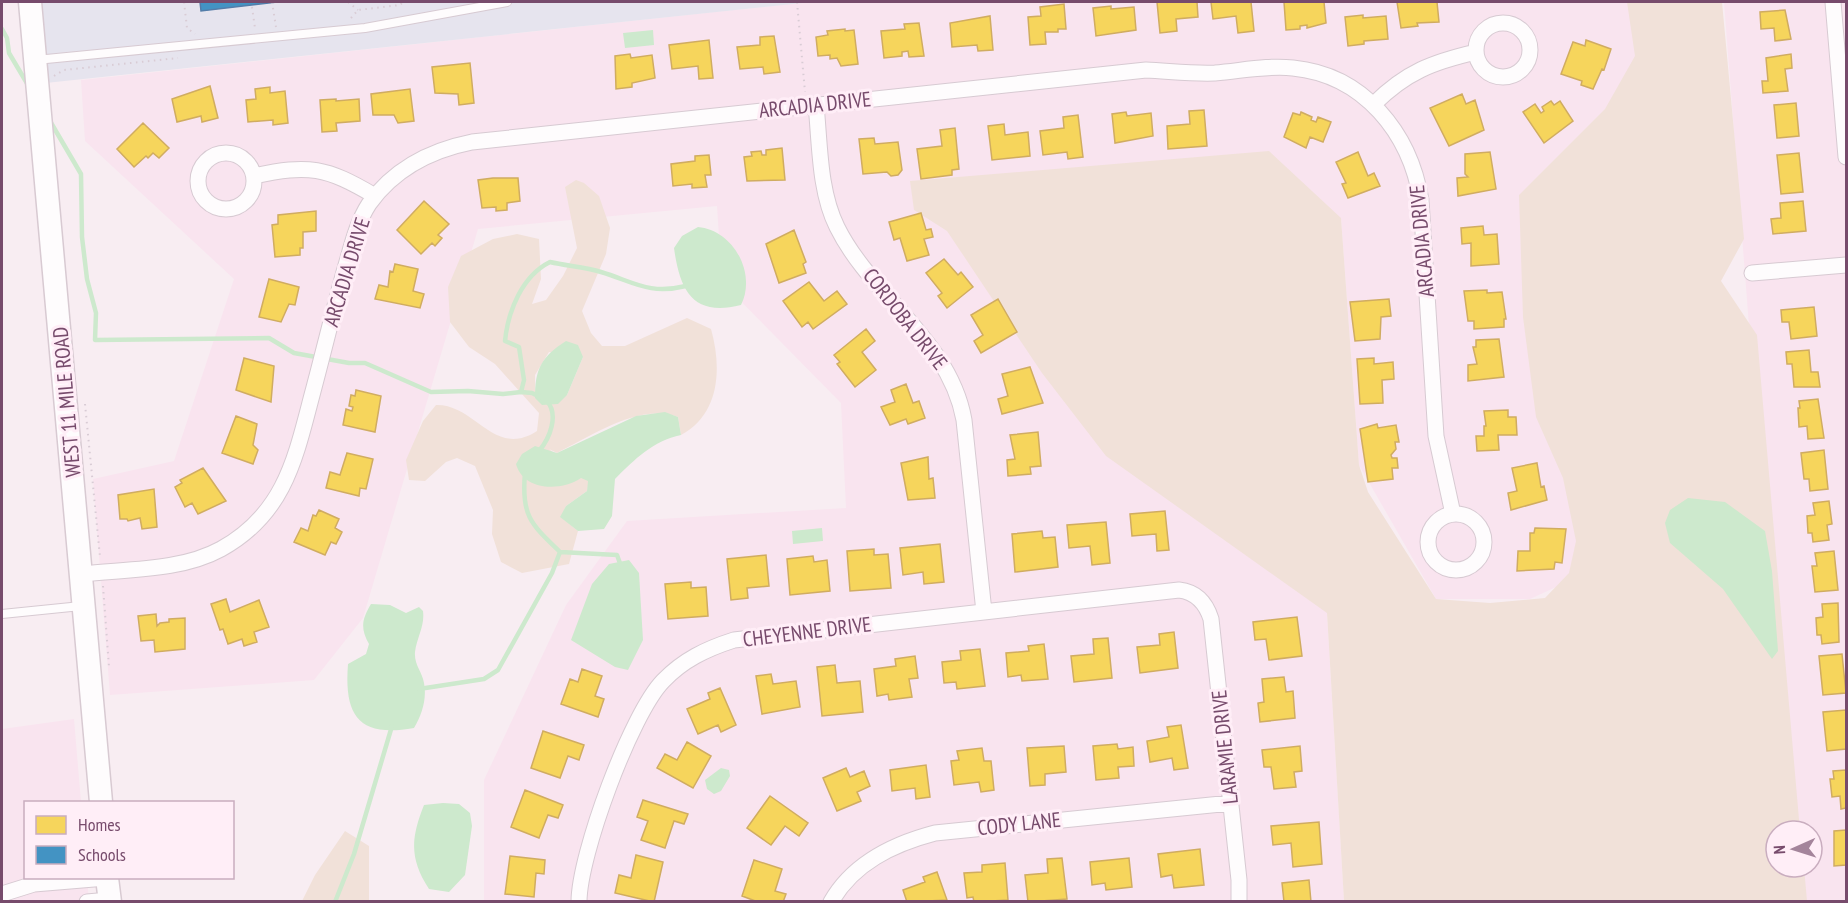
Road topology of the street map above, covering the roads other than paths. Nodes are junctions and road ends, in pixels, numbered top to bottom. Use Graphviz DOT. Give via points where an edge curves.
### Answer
graph roads {
  1 [pos="30,2"];
  2 [pos="507,2"];
  3 [pos="1833,2"];
  4 [pos="1476,52"];
  5 [pos="35,60"];
  6 [pos="1374,104"];
  7 [pos="809,106"];
  8 [pos="1846,157"];
  9 [pos="254,176"];
  10 [pos="375,196"];
  11 [pos="1846,265"];
  12 [pos="1752,273"];
  13 [pos="1453,514"];
  14 [pos="82,574"];
  15 [pos="1198,597"];
  16 [pos="85,605"];
  17 [pos="984,612"];
  18 [pos="2,614"];
  19 [pos="101,801"];
  20 [pos="1231,802"];
  21 [pos="104,892"];
  22 [pos="2,894"];
  23 [pos="579,902"];
  24 [pos="831,902"];
  25 [pos="1239,902"];
  1 -- 5 [label="street, WEST 11 MILE ROAD"];
  2 -- 5 [label="lane" via="365,28"];
  3 -- 8 [label="street"];
  4 -- 6 [label="street" via="1408,75"];
  5 -- 14 [label="street, WEST 11 MILE ROAD"];
  6 -- 7 [label="street, ARCADIA DRIVE" via="1329,78 1295,68 1269,67 1214,73 1137,71"];
  6 -- 13 [label="street, ARCADIA DRIVE" via="1395,128 1418,180 1436,436"];
  7 -- 10 [label="street, ARCADIA DRIVE" via="452,146 414,163"];
  7 -- 17 [label="street, CORDOBA DRIVE" via="836,226 856,257 933,350 961,402"];
  9 -- 10 [label="street" via="286,169 313,169 346,179"];
  10 -- 14 [label="street, ARCADIA DRIVE" via="355,235 297,454 269,509 235,540 205,556 160,566"];
  11 -- 12 [label="street"];
  14 -- 16 [label="street, WEST 11 MILE ROAD"];
  15 -- 17 [label="street, CHEYENNE DRIVE" via="1179,590"];
  15 -- 20 [label="street, LARAMIE DRIVE" via="1211,619"];
  16 -- 18 [label="lane"];
  16 -- 19 [label="street, WEST 11 MILE ROAD"];
  17 -- 23 [label="street, CHEYENNE DRIVE" via="734,640 689,659 656,688 640,714 588,846"];
  20 -- 24 [label="street, CODY LANE" via="935,833 875,856 845,881"];
  20 -- 25 [label="street, LARAMIE DRIVE"];
  21 -- 22 [label="street" via="34,884"];
}
